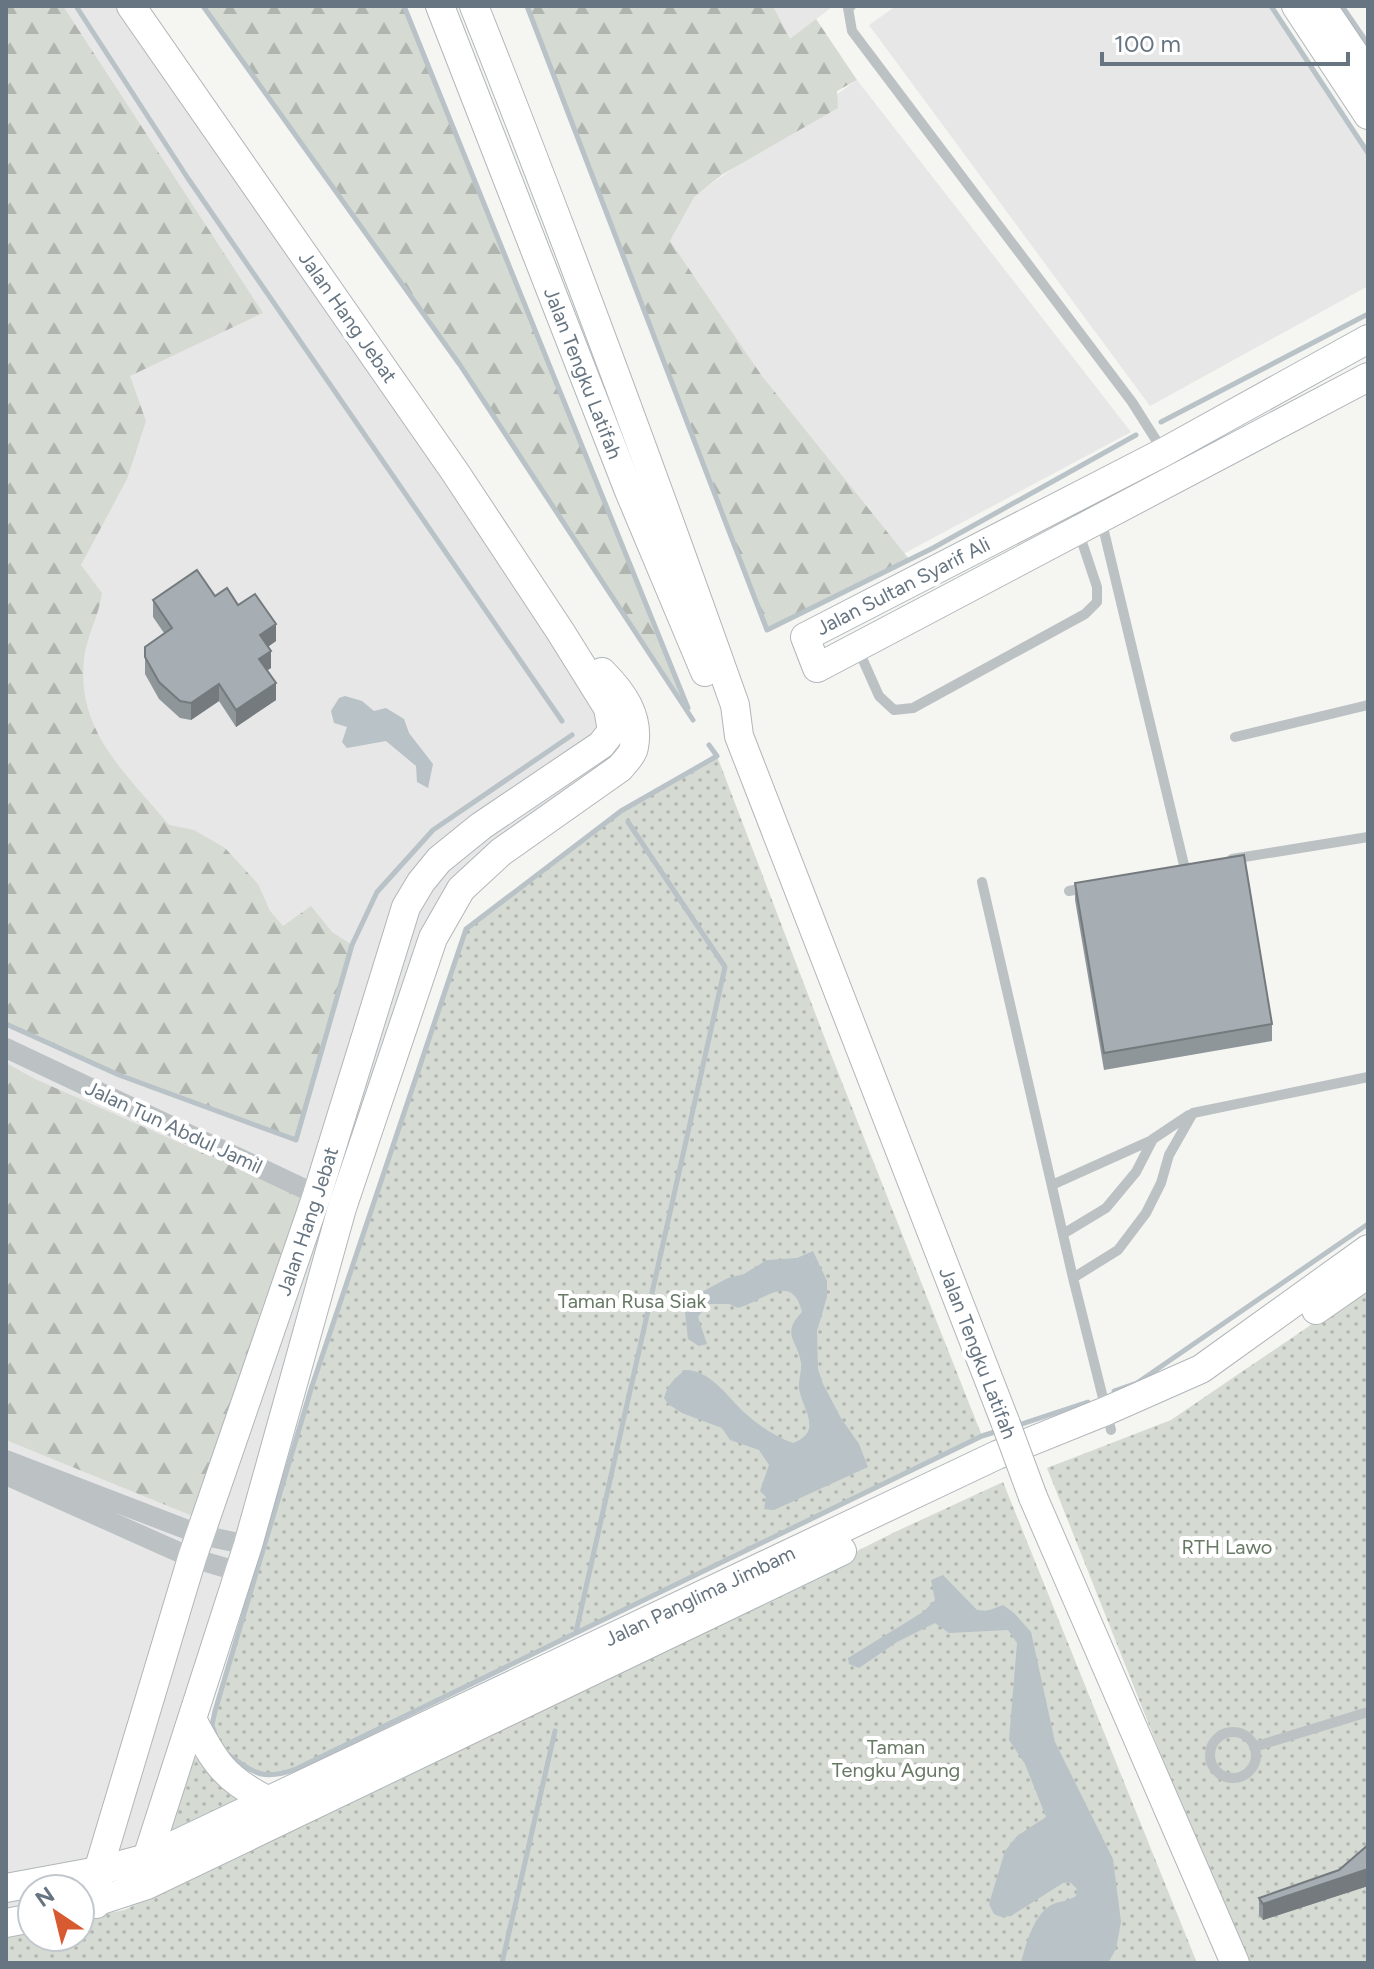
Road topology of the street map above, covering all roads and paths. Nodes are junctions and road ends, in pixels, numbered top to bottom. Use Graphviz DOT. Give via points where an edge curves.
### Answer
graph roads {
  1 [pos="131,6"];
  2 [pos="440,6"];
  3 [pos="474,6"];
  4 [pos="1296,6"];
  5 [pos="1322,6"];
  6 [pos="848,7"];
  7 [pos="1368,74"];
  8 [pos="1368,115"];
  9 [pos="1368,339"];
  10 [pos="1368,377"];
  11 [pos="1164,452"];
  12 [pos="1090,524"];
  13 [pos="560,631"];
  14 [pos="857,648"];
  15 [pos="1368,705"];
  16 [pos="739,736"];
  17 [pos="1235,737"];
  18 [pos="1368,837"];
  19 [pos="1215,863"];
  20 [pos="1200,866"];
  21 [pos="1185,869"];
  22 [pos="1171,872"];
  23 [pos="982,882"];
  24 [pos="1098,886"];
  25 [pos="1069,891"];
  26 [pos="6,1048"];
  27 [pos="1368,1077"];
  28 [pos="1193,1113"];
  29 [pos="1153,1139"];
  30 [pos="1052,1185"];
  31 [pos="317,1195"];
  32 [pos="342,1208"];
  33 [pos="1063,1234"];
  34 [pos="1368,1249"];
  35 [pos="1368,1274"];
  36 [pos="1073,1278"];
  37 [pos="1108,1421"];
  38 [pos="6,1460"];
  39 [pos="6,1475"];
  40 [pos="248,1545"];
  41 [pos="196,1547"];
  42 [pos="240,1572"];
  43 [pos="524,1690"];
  44 [pos="1368,1712"];
  45 [pos="193,1721"];
  46 [pos="1254,1747"];
  47 [pos="265,1799"];
  48 [pos="98,1871"];
  49 [pos="147,1871"];
  50 [pos="96,1878"];
  51 [pos="6,1888"];
  52 [pos="96,1900"];
  53 [pos="1235,1963"];
  1 -- 13 [label="street, Jalan Hang Jebat"];
  2 -- 16 [label="street, Jalan Tengku Latifah" via="629,491 721,712"];
  3 -- 16 [label="street, Jalan Tengku Latifah" via="654,477 735,705"];
  4 -- 8 [label="street"];
  5 -- 7 [label="street"];
  6 -- 11 [label="lane" via="852,31 1132,402"];
  9 -- 11 [label="street, Jalan Sultan Syarif Ali"];
  10 -- 12 [label="street, Jalan Sultan Syarif Ali"];
  11 -- 14 [label="street, Jalan Sultan Syarif Ali" via="805,637 818,668"];
  12 -- 14 [label="street, Jalan Sultan Syarif Ali"];
  12 -- 14 [label="lane" via="1097,602 1085,614 913,708 894,710 879,696"];
  12 -- 21 [label="lane"];
  13 -- 31 [label="street, Jalan Hang Jebat" via="608,708 612,731 590,752 481,826 421,882 406,907"];
  13 -- 32 [label="street, Jalan Hang Jebat" via="617,686 634,719 634,749 609,776 501,852 461,889 445,914"];
  15 -- 17 [label="lane"];
  16 -- 53 [label="street, Jalan Tengku Latifah, bridge" via="1033,1497"];
  18 -- 19 [label="lane"];
  20 -- 21 [label="lane"];
  21 -- 22 [label="lane"];
  23 -- 30 [label="lane"];
  24 -- 25 [label="lane"];
  26 -- 31 [label="street, Jalan Tun Abdul Jamil"];
  27 -- 28 [label="lane"];
  28 -- 29 [label="lane"];
  28 -- 36 [label="lane" via="1146,1213 1118,1250"];
  29 -- 30 [label="lane"];
  29 -- 33 [label="lane" via="1136,1172 1106,1208"];
  30 -- 33 [label="lane"];
  31 -- 32 [label="street, Jalan Tun Abdul Jamil"];
  31 -- 41 [label="street, Jalan Hang Jebat"];
  32 -- 40 [label="street, Jalan Hang Jebat"];
  33 -- 36 [label="lane"];
  34 -- 37 [label="street, Jalan Panglima Jimbam" via="1201,1369"];
  35 -- 37 [label="street, Jalan Panglima Jimbam" via="1207,1386"];
  36 -- 37 [label="lane"];
  37 -- 43 [label="street, Jalan Panglima Jimbam"];
  38 -- 41 [label="street"];
  39 -- 41 [label="street"];
  40 -- 41 [label="street"];
  40 -- 42 [label="street, Jalan Hang Jebat"];
  41 -- 42 [label="street"];
  41 -- 48 [label="street, Jalan Hang Jebat"];
  42 -- 45 [label="street, Jalan Hang Jebat"];
  43 -- 47 [label="street, Jalan Panglima Jimbam"];
  43 -- 49 [label="street, Jalan Panglima Jimbam"];
  44 -- 46 [label="lane"];
  45 -- 47 [label="street" via="228,1777"];
  45 -- 49 [label="street, Jalan Hang Jebat"];
  46 -- 46 [label="lane" via="1238,1733 1223,1735 1212,1745 1211,1760 1218,1773 1239,1777 1251,1769"];
  47 -- 49 [label="street, Jalan Panglima Jimbam"];
  48 -- 49 [label="street, Jalan Panglima Jimbam"];
  48 -- 50 [label="street, Jalan Hang Jebat"];
  48 -- 51 [label="street, Jalan Panglima Jimbam"];
  49 -- 52 [label="street, Jalan Panglima Jimbam"];
}
